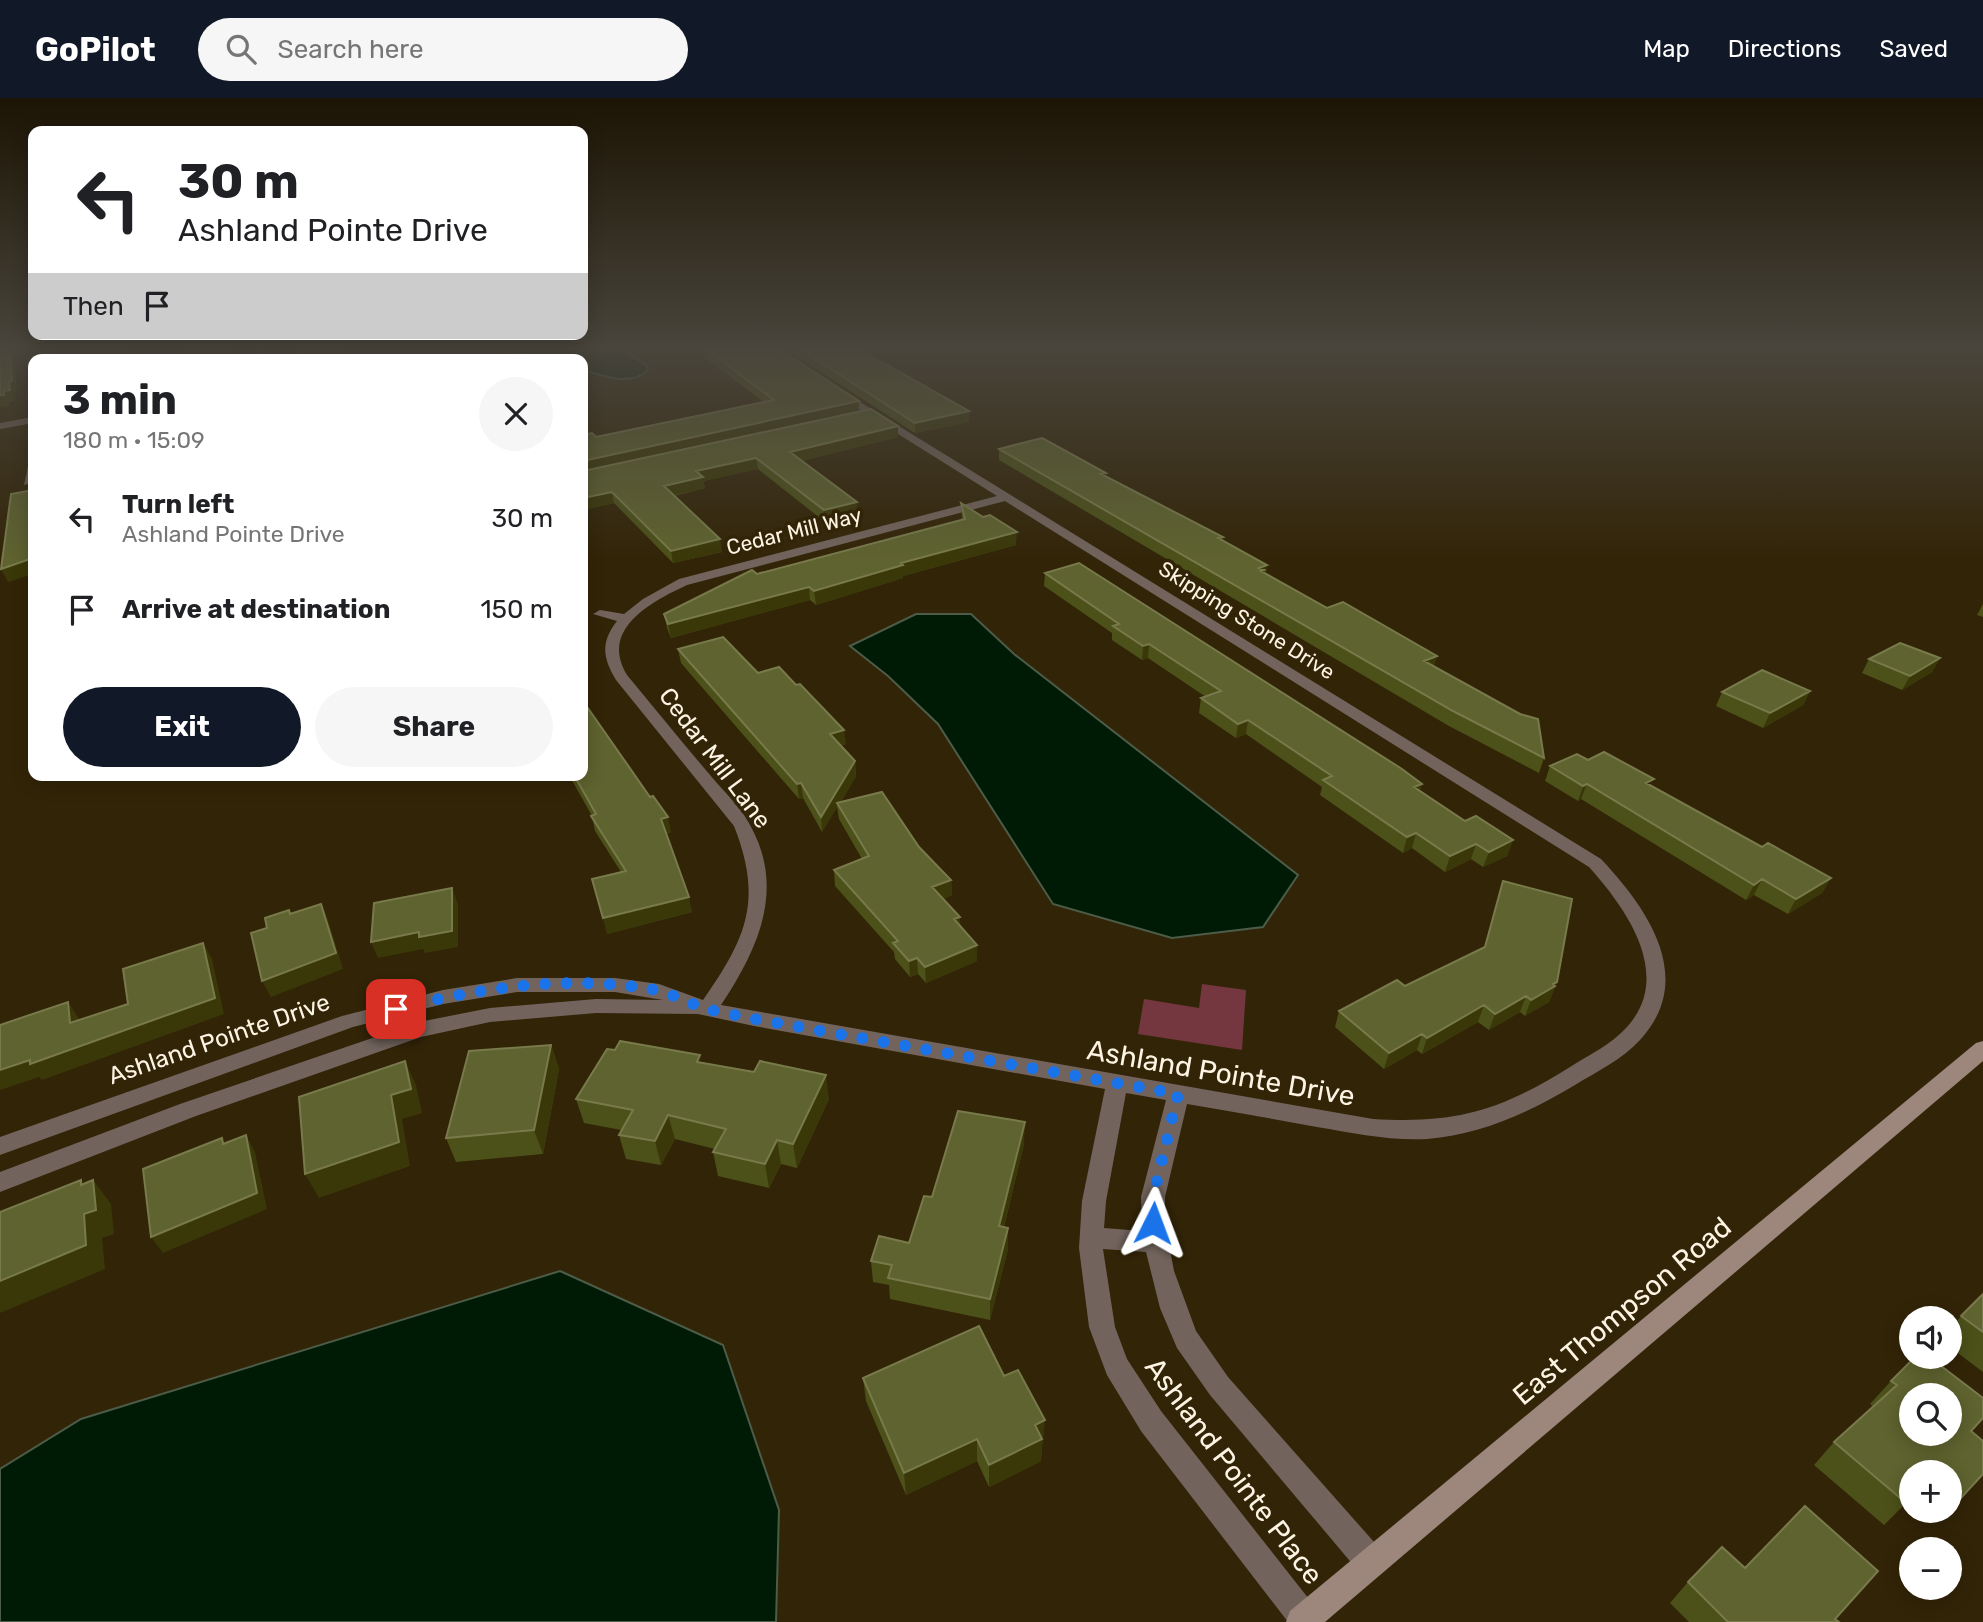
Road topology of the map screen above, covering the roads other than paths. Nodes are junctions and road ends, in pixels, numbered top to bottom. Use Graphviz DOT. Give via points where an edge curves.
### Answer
graph roads {
  1 [pos="871,419"];
  2 [pos="28,421"];
  3 [pos="0,426"];
  4 [pos="1008,497"];
  5 [pos="600,614"];
  6 [pos="627,618"];
  7 [pos="1657,966"];
  8 [pos="707,1009"];
  9 [pos="1983,1049"];
  10 [pos="1117,1083"];
  11 [pos="1178,1094"];
  12 [pos="0,1146"];
  13 [pos="0,1182"];
  14 [pos="1092,1238"];
  15 [pos="1157,1242"];
  16 [pos="1371,1562"];
  17 [pos="1303,1620"];
  1 -- 4 [label="street, Skipping Stone Drive"];
  2 -- 3 [label="street"];
  4 -- 6 [label="street, Cedar Mill Way" via="683,582 653,595"];
  4 -- 7 [label="street, Skipping Stone Drive" via="1595,863 1625,893 1647,932"];
  5 -- 6 [label="street"];
  6 -- 8 [label="street, Cedar Mill Lane" via="612,642 611,657 621,677 742,825 755,851 761,880 759,915 739,964"];
  7 -- 11 [label="street, Ashland Pointe Drive" via="1653,999 1639,1029 1532,1102 1487,1120 1435,1129 1373,1128"];
  8 -- 10 [label="street, Ashland Pointe Drive"];
  8 -- 12 [label="street, Ashland Pointe Drive" via="659,991 615,985 517,985 443,997 349,1021"];
  8 -- 13 [label="street, Ashland Pointe Drive" via="596,1006 490,1015 419,1031 188,1110"];
  9 -- 16 [label="main road, East Thompson Road"];
  10 -- 11 [label="street, Ashland Pointe Drive"];
  10 -- 14 [label="street, Ashland Pointe Place" via="1094,1201"];
  11 -- 15 [label="street, Ashland Pointe Place" via="1153,1197"];
  14 -- 15 [label="street"];
  14 -- 17 [label="street, Ashland Pointe Place" via="1102,1327 1116,1366 1151,1421"];
  15 -- 16 [label="street, Ashland Pointe Place" via="1162,1271 1186,1339 1219,1386"];
  16 -- 17 [label="main road, East Thompson Road"];
}
